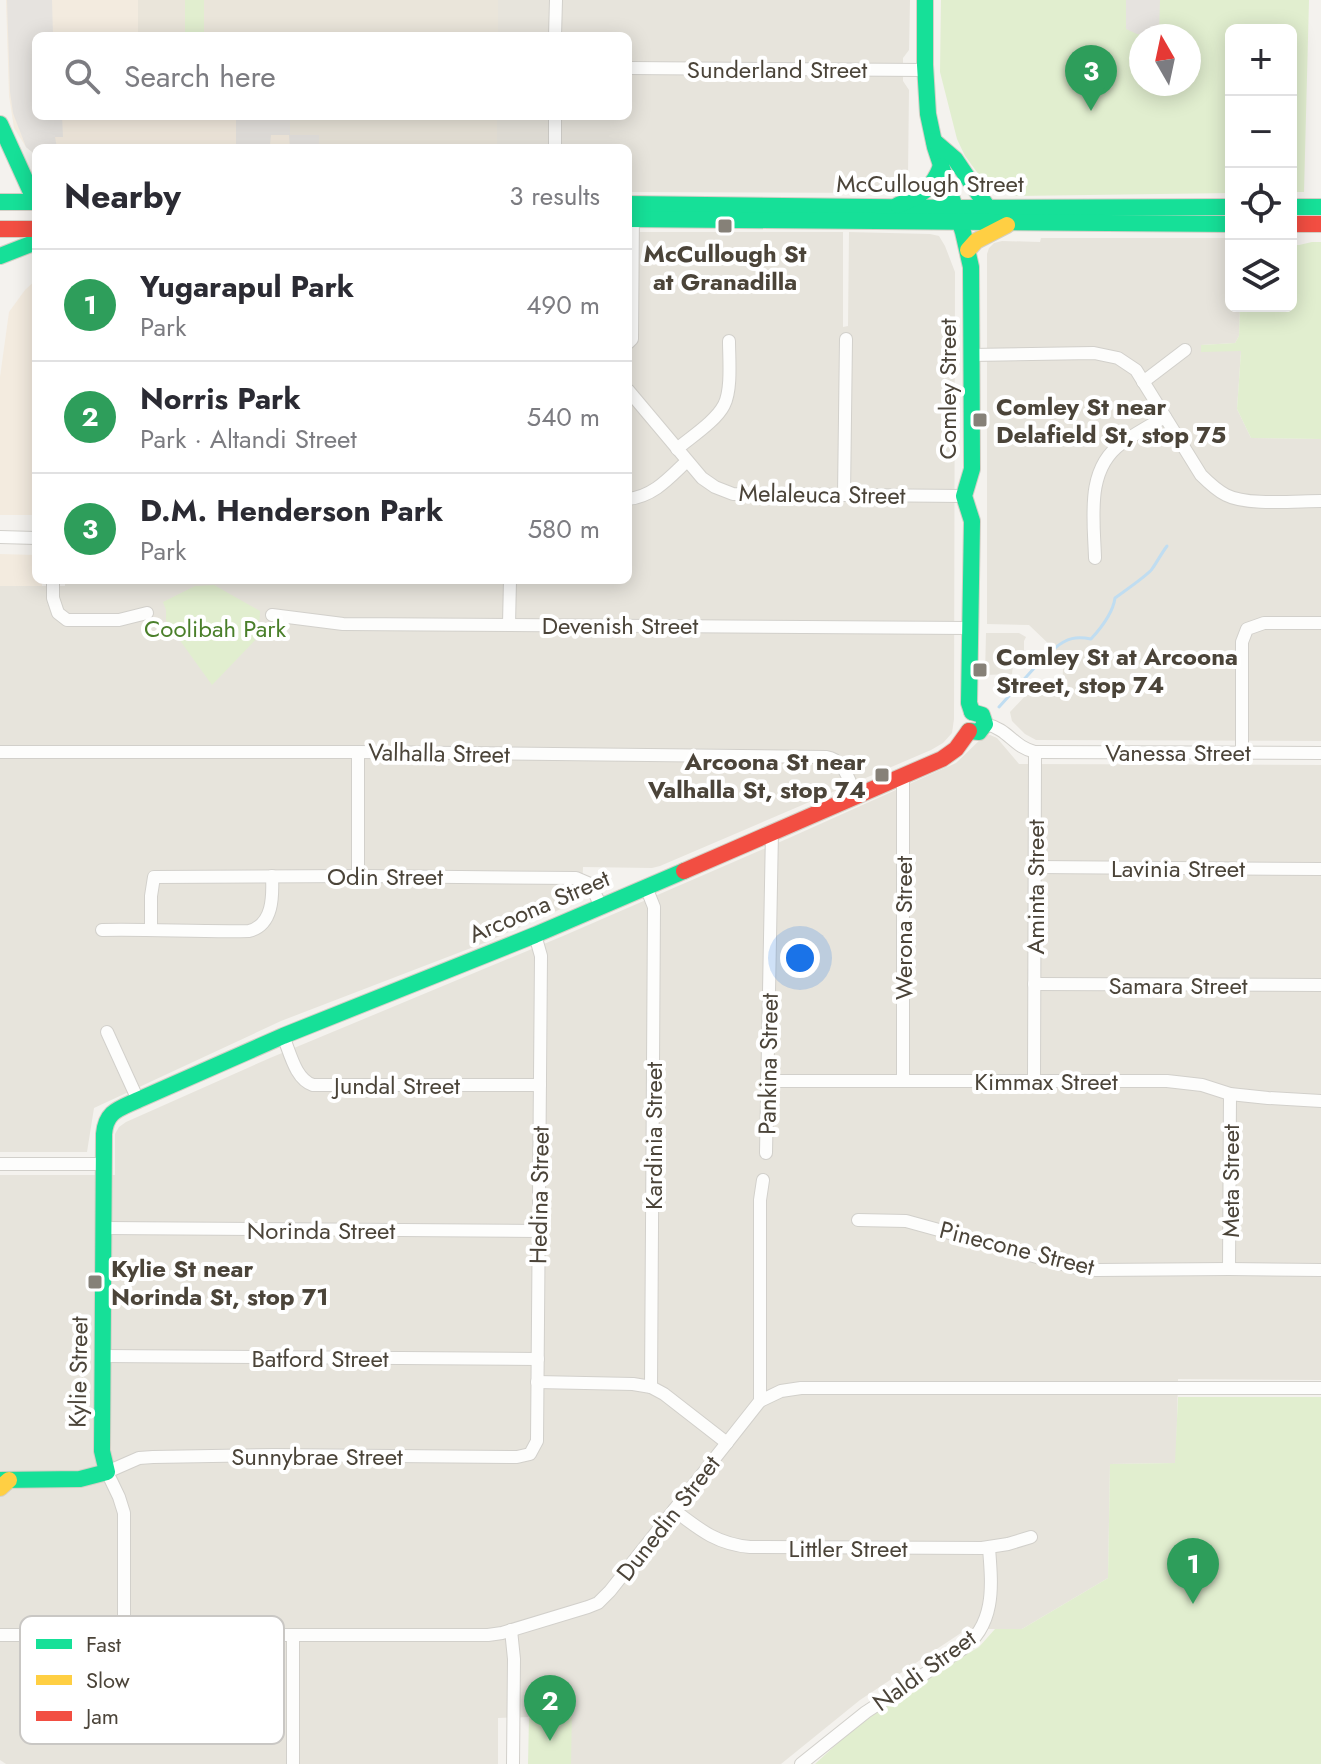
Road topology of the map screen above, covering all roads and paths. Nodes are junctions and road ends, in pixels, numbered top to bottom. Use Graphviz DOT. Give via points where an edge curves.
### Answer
graph roads {
  1 [pos="556,0"];
  2 [pos="925,0"];
  3 [pos="555,32"];
  4 [pos="632,68"];
  5 [pos="925,70"];
  6 [pos="555,120"];
  7 [pos="0,124"];
  8 [pos="933,140"];
  9 [pos="555,144"];
  10 [pos="941,166"];
  11 [pos="32,193"];
  12 [pos="32,200"];
  13 [pos="0,202"];
  14 [pos="1225,207"];
  15 [pos="1297,207"];
  16 [pos="1321,207"];
  17 [pos="888,208"];
  18 [pos="988,208"];
  19 [pos="632,212"];
  20 [pos="632,212"];
  21 [pos="958,216"];
  22 [pos="1011,223"];
  23 [pos="1225,224"];
  24 [pos="1297,224"];
  25 [pos="1321,224"];
  26 [pos="0,229"];
  27 [pos="32,229"];
  28 [pos="32,244"];
  29 [pos="968,250"];
  30 [pos="0,256"];
  31 [pos="846,339"];
  32 [pos="729,341"];
  33 [pos="1185,350"];
  34 [pos="971,355"];
  35 [pos="1143,382"];
  36 [pos="632,395"];
  37 [pos="1165,417"];
  38 [pos="677,449"];
  39 [pos="687,461"];
  40 [pos="844,495"];
  41 [pos="964,496"];
  42 [pos="632,498"];
  43 [pos="1321,501"];
  44 [pos="0,537"];
  45 [pos="32,538"];
  46 [pos="1095,558"];
  47 [pos="53,584"];
  48 [pos="510,584"];
  49 [pos="147,613"];
  50 [pos="272,615"];
  51 [pos="1321,623"];
  52 [pos="509,624"];
  53 [pos="970,628"];
  54 [pos="977,728"];
  55 [pos="0,752"];
  56 [pos="358,752"];
  57 [pos="1035,752"];
  58 [pos="1242,752"];
  59 [pos="1321,753"];
  60 [pos="903,775"];
  61 [pos="856,795"];
  62 [pos="772,831"];
  63 [pos="1036,867"];
  64 [pos="1321,869"];
  65 [pos="272,876"];
  66 [pos="358,876"];
  67 [pos="646,887"];
  68 [pos="601,906"];
  69 [pos="151,929"];
  70 [pos="102,930"];
  71 [pos="535,935"];
  72 [pos="1034,984"];
  73 [pos="1321,985"];
  74 [pos="107,1032"];
  75 [pos="283,1036"];
  76 [pos="769,1081"];
  77 [pos="903,1081"];
  78 [pos="1034,1081"];
  79 [pos="540,1085"];
  80 [pos="1230,1094"];
  81 [pos="138,1100"];
  82 [pos="1321,1101"];
  83 [pos="117,1110"];
  84 [pos="766,1153"];
  85 [pos="0,1164"];
  86 [pos="104,1164"];
  87 [pos="763,1180"];
  88 [pos="858,1220"];
  89 [pos="104,1228"];
  90 [pos="539,1231"];
  91 [pos="1229,1269"];
  92 [pos="1321,1270"];
  93 [pos="102,1356"];
  94 [pos="538,1359"];
  95 [pos="537,1382"];
  96 [pos="651,1387"];
  97 [pos="1321,1388"];
  98 [pos="760,1401"];
  99 [pos="727,1443"];
  100 [pos="530,1454"];
  101 [pos="107,1472"];
  102 [pos="3,1483"];
  103 [pos="674,1510"];
  104 [pos="1031,1537"];
  105 [pos="989,1548"];
  106 [pos="124,1616"];
  107 [pos="511,1630"];
  108 [pos="284,1635"];
  109 [pos="293,1635"];
  110 [pos="293,1764"];
  111 [pos="513,1764"];
  112 [pos="801,1764"];
  1 -- 3 [label="street"];
  2 -- 5 [label="street, Comley Street"];
  4 -- 5 [label="street, Sunderland Street"];
  5 -- 8 [label="street, Comley Street"];
  6 -- 9 [label="street"];
  7 -- 11 [label="street"];
  8 -- 10 [label="street, Comley Street"];
  8 -- 18 [label="street" via="955,159"];
  10 -- 17 [label="street" via="929,191"];
  10 -- 21 [label="street, Comley Street"];
  12 -- 13 [label="street"];
  14 -- 18 [label="street, McCullough Street"];
  15 -- 16 [label="street"];
  17 -- 19 [label="street, McCullough Street"];
  17 -- 21 [label="street, McCullough Street"];
  18 -- 21 [label="street, McCullough Street"];
  20 -- 21 [label="street, McCullough Street"];
  21 -- 22 [label="street, McCullough Street"];
  21 -- 29 [label="street, Comley Street"];
  22 -- 23 [label="street, McCullough Street"];
  22 -- 29 [label="street"];
  24 -- 25 [label="street"];
  26 -- 27 [label="street"];
  28 -- 30 [label="street"];
  29 -- 34 [label="street, Comley Street"];
  31 -- 40 [label="street"];
  32 -- 38 [label="street" via="725,404"];
  33 -- 35 [label="street"];
  34 -- 35 [label="street" via="1094,353 1118,358"];
  34 -- 41 [label="street, Comley Street" via="972,469"];
  35 -- 37 [label="street"];
  36 -- 38 [label="street, Melaleuca Street"];
  37 -- 43 [label="street" via="1201,475 1227,496 1245,501"];
  37 -- 46 [label="street" via="1120,444 1098,474"];
  38 -- 39 [label="street, Melaleuca Street"];
  39 -- 40 [label="street, Melaleuca Street" via="702,478 733,494"];
  39 -- 42 [label="street" via="646,496"];
  40 -- 41 [label="street, Melaleuca Street"];
  41 -- 53 [label="street, Comley Street" via="972,521"];
  44 -- 45 [label="street"];
  47 -- 49 [label="street" via="58,613 67,620 119,620"];
  48 -- 52 [label="street"];
  50 -- 52 [label="street, Devenish Street" via="343,624"];
  51 -- 58 [label="street" via="1264,623 1247,629 1242,642"];
  52 -- 53 [label="street, Devenish Street"];
  53 -- 54 [label="street, Comley Street" via="972,712 964,719 965,726"];
  54 -- 57 [label="street" via="1001,729"];
  54 -- 60 [label="street, Arcoona Street" via="942,759"];
  55 -- 56 [label="street, Valhalla Street"];
  56 -- 61 [label="street, Valhalla Street" via="826,757 840,762"];
  56 -- 66 [label="street"];
  57 -- 58 [label="street, Vanessa Street"];
  57 -- 63 [label="street, Aminta Street"];
  58 -- 59 [label="street, Vanessa Street"];
  60 -- 61 [label="street, Arcoona Street"];
  60 -- 77 [label="street, Werona Street"];
  61 -- 62 [label="street, Arcoona Street"];
  62 -- 67 [label="street, Arcoona Street"];
  62 -- 76 [label="street, Pankina Street"];
  63 -- 64 [label="street, Lavinia Street"];
  63 -- 72 [label="street, Aminta Street"];
  65 -- 66 [label="street, Odin Street"];
  65 -- 69 [label="street" via="271,907 258,929"];
  65 -- 69 [label="street, Odin Street" via="154,877"];
  66 -- 68 [label="street, Odin Street" via="576,878 590,884"];
  67 -- 68 [label="street, Arcoona Street"];
  67 -- 96 [label="street, Kardinia Street" via="654,907"];
  68 -- 71 [label="street, Arcoona Street"];
  69 -- 70 [label="street"];
  71 -- 75 [label="street, Arcoona Street"];
  71 -- 79 [label="street, Hedina Street" via="541,956"];
  72 -- 73 [label="street, Samara Street"];
  72 -- 78 [label="street, Aminta Street"];
  74 -- 81 [label="street"];
  75 -- 79 [label="street, Jundal Street" via="300,1076 313,1085"];
  75 -- 81 [label="street, Arcoona Street"];
  76 -- 77 [label="street, Kimmax Street"];
  76 -- 84 [label="street, Pankina Street"];
  77 -- 78 [label="street, Kimmax Street"];
  78 -- 80 [label="street, Kimmax Street" via="1167,1081"];
  79 -- 90 [label="street, Hedina Street"];
  80 -- 82 [label="street, Kimmax Street"];
  80 -- 91 [label="street, Meta Street"];
  81 -- 83 [label="street, Arcoona Street"];
  83 -- 86 [label="street, Kylie Street" via="105,1124"];
  85 -- 86 [label="street"];
  86 -- 89 [label="street, Kylie Street"];
  87 -- 98 [label="street"];
  88 -- 91 [label="street, Pinecone Street" via="906,1221 1077,1268"];
  89 -- 90 [label="street, Norinda Street"];
  89 -- 93 [label="street, Kylie Street"];
  90 -- 94 [label="street, Hedina Street"];
  91 -- 92 [label="street, Pinecone Street"];
  93 -- 94 [label="street, Batford Street"];
  93 -- 101 [label="street, Kylie Street" via="102,1451"];
  94 -- 95 [label="street, Hedina Street"];
  95 -- 96 [label="street"];
  95 -- 100 [label="street, Hedina Street" via="537,1441"];
  96 -- 99 [label="street"];
  97 -- 98 [label="street" via="801,1388"];
  98 -- 99 [label="street, Dunedin Street"];
  99 -- 103 [label="street, Dunedin Street"];
  100 -- 101 [label="street, Sunnybrae Street" via="153,1457"];
  101 -- 102 [label="street" via="80,1479"];
  101 -- 106 [label="street, Kylie Street" via="124,1513"];
  103 -- 105 [label="street, Littler Street" via="712,1538 739,1546"];
  103 -- 107 [label="street, Dunedin Street" via="603,1599"];
  104 -- 105 [label="street, Littler Street"];
  105 -- 112 [label="street, Naldi Street" via="988,1611 974,1639 866,1712"];
  107 -- 109 [label="street, Dunedin Street" via="488,1635"];
  107 -- 111 [label="street"];
  108 -- 109 [label="street, Dunedin Street"];
  109 -- 110 [label="street"];
}
